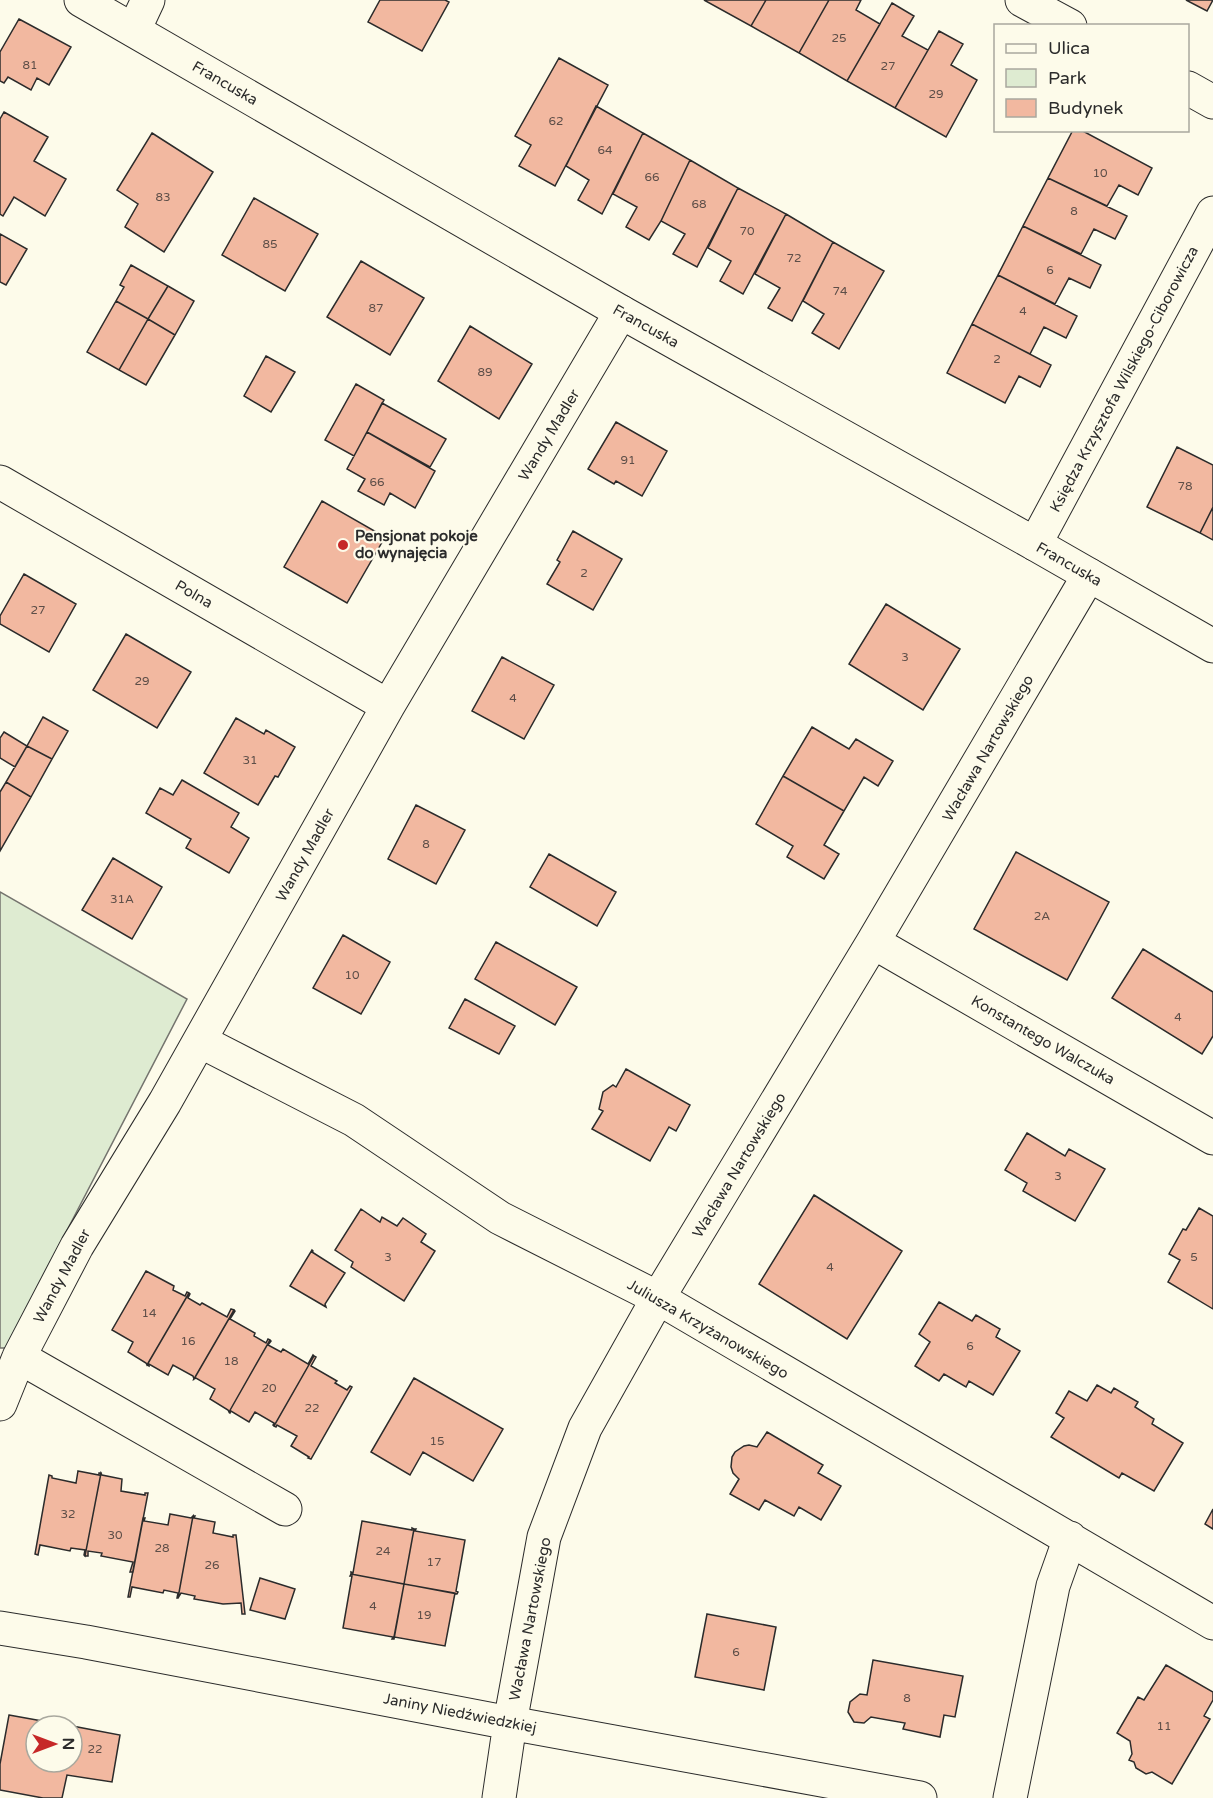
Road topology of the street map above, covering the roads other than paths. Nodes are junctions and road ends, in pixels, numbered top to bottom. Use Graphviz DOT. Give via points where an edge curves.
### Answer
graph roads {
  1 [pos="81,0"];
  2 [pos="148,0"];
  3 [pos="1022,0"];
  4 [pos="1066,24"];
  5 [pos="134,30"];
  6 [pos="1189,89"];
  7 [pos="1213,102"];
  8 [pos="1213,213"];
  9 [pos="621,312"];
  10 [pos="0,482"];
  11 [pos="1035,544"];
  12 [pos="1089,575"];
  13 [pos="1213,646"];
  14 [pos="388,706"];
  15 [pos="873,942"];
  16 [pos="200,1041"];
  17 [pos="1213,1138"];
  18 [pos="658,1298"];
  19 [pos="19,1357"];
  20 [pos="1,1399"];
  21 [pos="285,1509"];
  22 [pos="1070,1538"];
  23 [pos="1213,1623"];
  24 [pos="0,1628"];
  25 [pos="510,1723"];
  26 [pos="499,1798"];
  27 [pos="920,1798"];
  28 [pos="1010,1798"];
  1 -- 5 [label="street, Francuska"];
  2 -- 5 [label="street"];
  3 -- 4 [label="street"];
  5 -- 9 [label="street, Francuska"];
  6 -- 7 [label="street"];
  8 -- 11 [label="street, Księdza Krzysztofa Wilskiego-Ciborowicza"];
  9 -- 11 [label="street, Francuska"];
  9 -- 14 [label="street, Wandy Madler"];
  10 -- 14 [label="street, Polna"];
  11 -- 12 [label="street, Francuska"];
  12 -- 13 [label="street, Francuska"];
  12 -- 15 [label="street, Wacława Nartowskiego"];
  14 -- 16 [label="street, Wandy Madler"];
  15 -- 17 [label="street, Konstantego Walczuka"];
  15 -- 18 [label="street, Wacława Nartowskiego"];
  16 -- 18 [label="street, Juliusza Krzyżanowskiego" via="354,1120 500,1218"];
  16 -- 19 [label="street, Wandy Madler" via="77,1246"];
  18 -- 22 [label="street, Juliusza Krzyżanowskiego"];
  18 -- 25 [label="street, Wacława Nartowskiego" via="585,1428 544,1537"];
  19 -- 20 [label="street, Wandy Madler"];
  19 -- 21 [label="street"];
  22 -- 23 [label="street, Juliusza Krzyżanowskiego"];
  22 -- 28 [label="street" via="1053,1587"];
  24 -- 25 [label="street, Janiny Niedźwiedzkiej"];
  25 -- 26 [label="street, Wacława Nartowskiego"];
  25 -- 27 [label="street, Janiny Niedźwiedzkiej"];
}
